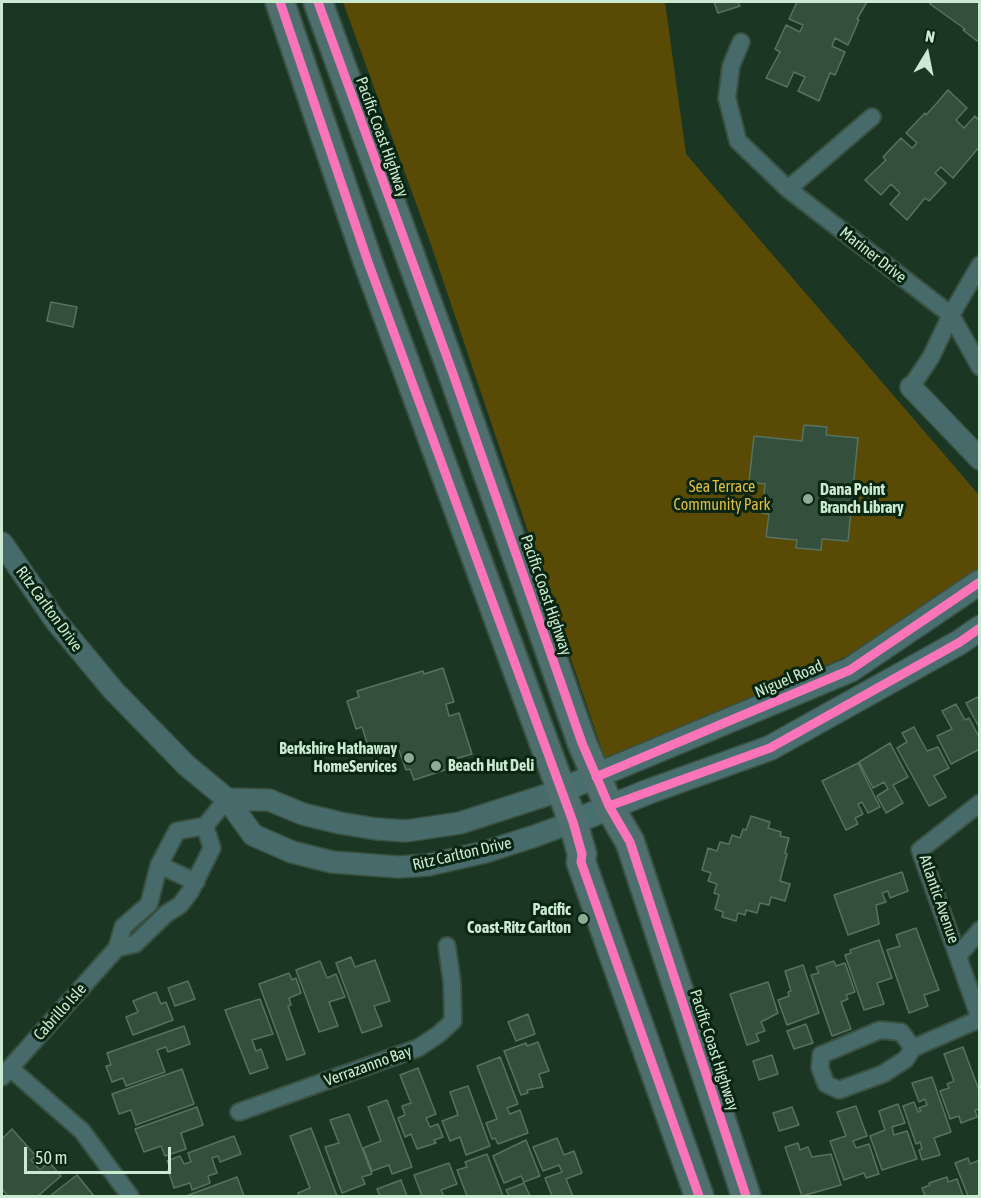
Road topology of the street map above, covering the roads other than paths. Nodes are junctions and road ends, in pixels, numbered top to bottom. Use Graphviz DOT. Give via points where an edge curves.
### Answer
graph roads {
  1 [pos="280,2"];
  2 [pos="318,2"];
  3 [pos="741,42"];
  4 [pos="872,117"];
  5 [pos="788,189"];
  6 [pos="980,265"];
  7 [pos="951,315"];
  8 [pos="980,367"];
  9 [pos="911,387"];
  10 [pos="980,459"];
  11 [pos="2,543"];
  12 [pos="980,582"];
  13 [pos="980,628"];
  14 [pos="596,777"];
  15 [pos="562,790"];
  16 [pos="227,799"];
  17 [pos="609,807"];
  18 [pos="978,807"];
  19 [pos="573,822"];
  20 [pos="205,826"];
  21 [pos="159,865"];
  22 [pos="196,882"];
  23 [pos="149,904"];
  24 [pos="166,914"];
  25 [pos="980,930"];
  26 [pos="447,946"];
  27 [pos="117,948"];
  28 [pos="958,956"];
  29 [pos="980,1019"];
  30 [pos="913,1048"];
  31 [pos="6,1072"];
  32 [pos="239,1112"];
  33 [pos="130,1197"];
  34 [pos="699,1197"];
  35 [pos="746,1197"];
  1 -- 15 [label="highway" via="368,262"];
  2 -- 14 [label="highway, Pacific Coast Highway"];
  3 -- 5 [label="street, Mariner Drive" via="731,66 727,98 738,141"];
  4 -- 5 [label="street"];
  5 -- 7 [label="street, Mariner Drive"];
  6 -- 7 [label="street"];
  7 -- 8 [label="street"];
  7 -- 9 [label="street"];
  9 -- 10 [label="street"];
  11 -- 16 [label="street, Ritz Carlton Drive" via="55,620 112,690 186,765"];
  12 -- 14 [label="main road, Niguel Road" via="851,669"];
  13 -- 17 [label="main road" via="770,748"];
  14 -- 15 [label="main road, Niguel Road"];
  14 -- 17 [label="highway, Pacific Coast Highway"];
  15 -- 16 [label="street, Ritz Carlton Drive" via="460,823 406,831 340,824 269,800"];
  15 -- 19 [label="highway"];
  16 -- 19 [label="street, Ritz Carlton Drive" via="253,835 292,852 332,862 399,867 428,865 485,852"];
  16 -- 20 [label="street"];
  17 -- 19 [label="main road"];
  17 -- 35 [label="highway, Pacific Coast Highway" via="630,842"];
  18 -- 28 [label="street, Atlantic Avenue" via="920,850"];
  19 -- 34 [label="highway" via="581,862"];
  20 -- 21 [label="street" via="177,831"];
  20 -- 22 [label="street, Cabrillo Isle" via="212,848"];
  21 -- 22 [label="street"];
  21 -- 23 [label="street"];
  22 -- 24 [label="street, Cabrillo Isle" via="180,906"];
  23 -- 24 [label="street"];
  23 -- 27 [label="street, Cabrillo Isle" via="123,927"];
  24 -- 27 [label="street, Cabrillo Isle" via="135,944"];
  25 -- 28 [label="street"];
  26 -- 32 [label="street, Verrazanno Bay" via="453,1021 439,1034 418,1048"];
  27 -- 31 [label="street, Cabrillo Isle"];
  28 -- 29 [label="street, Atlantic Avenue"];
  29 -- 30 [label="street"];
  30 -- 30 [label="street" via="901,1032 880,1030 822,1055 820,1068 826,1084 838,1090 882,1074 906,1059"];
  31 -- 33 [label="street" via="82,1131"];
}
